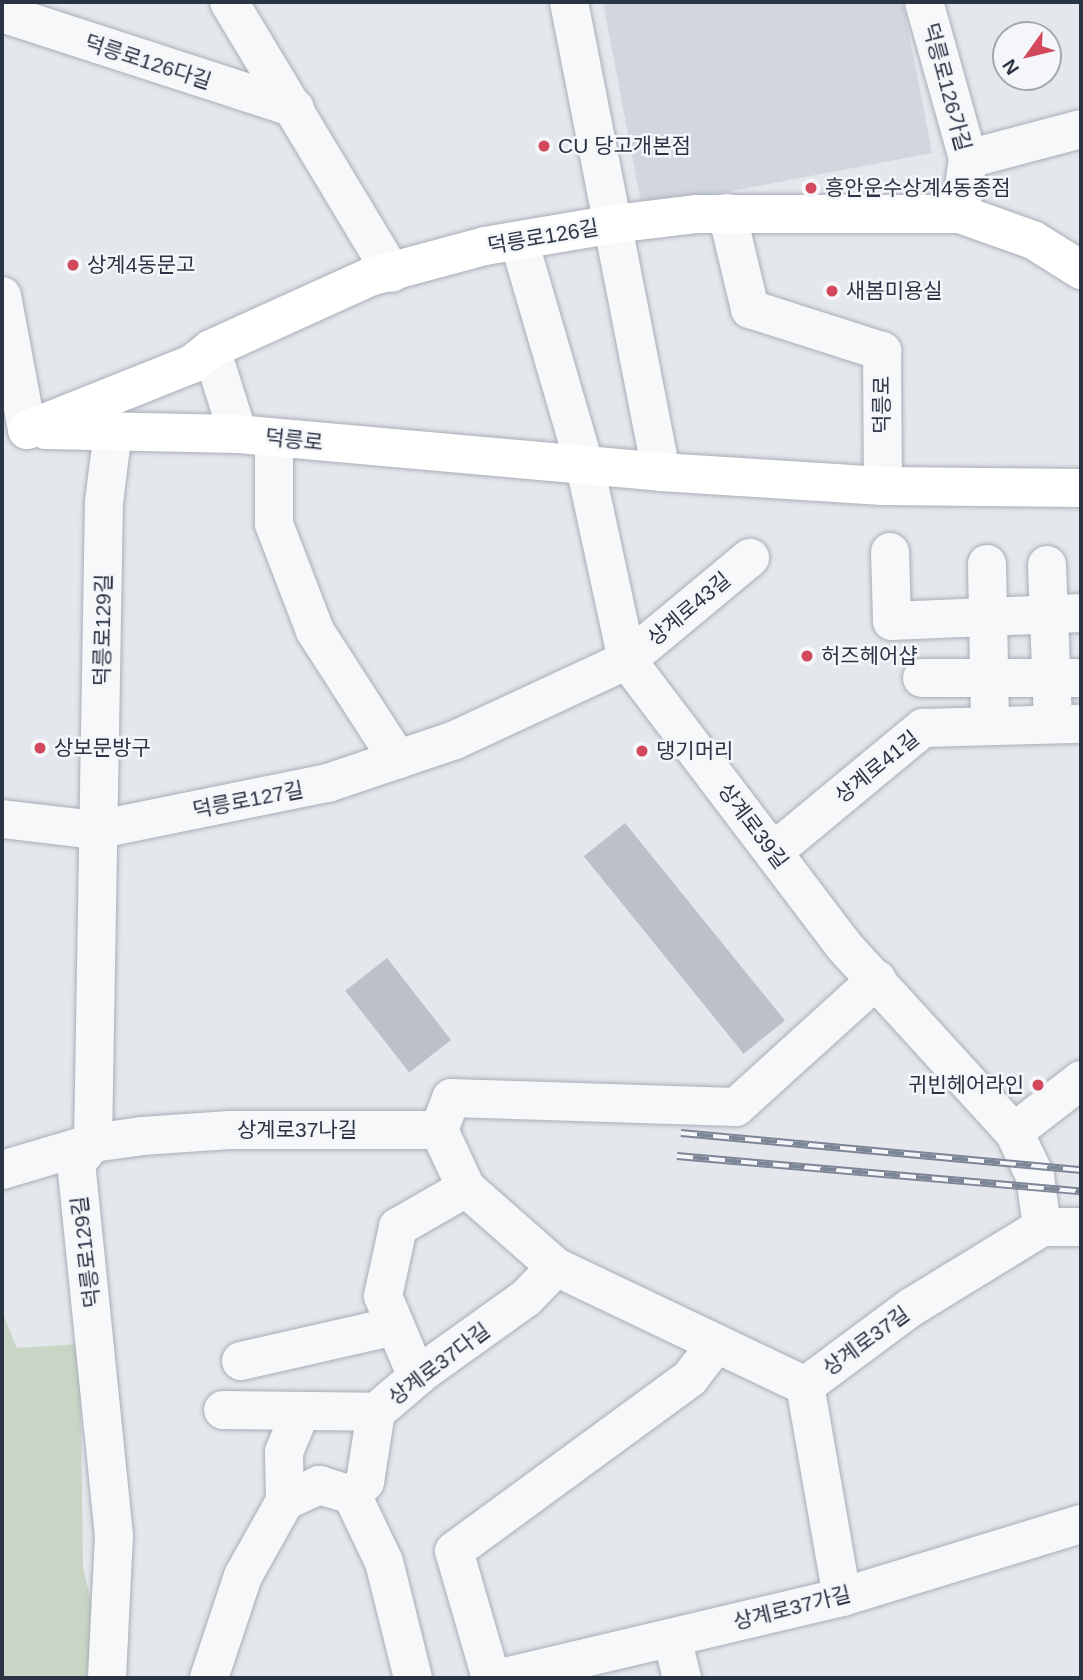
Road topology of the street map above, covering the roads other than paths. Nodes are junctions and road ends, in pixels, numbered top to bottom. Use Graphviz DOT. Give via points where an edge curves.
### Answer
graph roads {
  1 [pos="229,2"];
  2 [pos="569,2"];
  3 [pos="924,2"];
  4 [pos="2,13"];
  5 [pos="295,108"];
  6 [pos="1081,129"];
  7 [pos="968,159"];
  8 [pos="727,213"];
  9 [pos="960,214"];
  10 [pos="614,224"];
  11 [pos="519,242"];
  12 [pos="1081,270"];
  13 [pos="391,273"];
  14 [pos="2,296"];
  15 [pos="211,349"];
  16 [pos="15,430"];
  17 [pos="113,431"];
  18 [pos="256,436"];
  19 [pos="585,466"];
  20 [pos="661,472"];
  21 [pos="883,486"];
  22 [pos="1081,488"];
  23 [pos="890,552"];
  24 [pos="750,558"];
  25 [pos="987,564"];
  26 [pos="1047,565"];
  27 [pos="1065,614"];
  28 [pos="988,617"];
  29 [pos="627,660"];
  30 [pos="922,678"];
  31 [pos="989,678"];
  32 [pos="1066,678"];
  33 [pos="1067,724"];
  34 [pos="990,726"];
  35 [pos="398,760"];
  36 [pos="2,818"];
  37 [pos="96,830"];
  38 [pos="773,852"];
  39 [pos="877,979"];
  40 [pos="1081,1080"];
  41 [pos="439,1130"];
  42 [pos="1014,1132"];
  43 [pos="93,1143"];
  44 [pos="2,1170"];
  45 [pos="466,1188"];
  46 [pos="1042,1227"];
  47 [pos="1081,1227"];
  48 [pos="556,1266"];
  49 [pos="396,1326"];
  50 [pos="716,1344"];
  51 [pos="242,1361"];
  52 [pos="417,1377"];
  53 [pos="805,1386"];
  54 [pos="223,1410"];
  55 [pos="301,1411"];
  56 [pos="376,1412"];
  57 [pos="352,1495"];
  58 [pos="285,1501"];
  59 [pos="1081,1524"];
  60 [pos="842,1597"];
  61 [pos="672,1638"];
  62 [pos="107,1678"];
  63 [pos="209,1678"];
  64 [pos="413,1678"];
  65 [pos="491,1678"];
  66 [pos="500,1678"];
  67 [pos="681,1678"];
  1 -- 5 [label="street"];
  2 -- 10 [label="street"];
  3 -- 7 [label="street, 덕릉로126가길"];
  4 -- 5 [label="street, 덕릉로126다길"];
  5 -- 13 [label="street"];
  6 -- 7 [label="street"];
  7 -- 9 [label="street, 덕릉로126가길"];
  8 -- 9 [label="main road, 덕릉로126길"];
  8 -- 10 [label="main road, 덕릉로126길"];
  8 -- 21 [label="street, 덕릉로" via="750,309 882,351"];
  9 -- 12 [label="main road, 덕릉로126길" via="1033,240"];
  10 -- 11 [label="main road, 덕릉로126길"];
  10 -- 20 [label="street"];
  11 -- 13 [label="main road, 덕릉로126길"];
  11 -- 19 [label="street"];
  13 -- 15 [label="main road, 덕릉로126길" via="370,277"];
  14 -- 16 [label="street"];
  15 -- 16 [label="main road, 덕릉로126길" via="192,364"];
  15 -- 18 [label="street"];
  16 -- 17 [label="main road, 덕릉로"];
  17 -- 18 [label="main road, 덕릉로"];
  17 -- 37 [label="street, 덕릉로129길" via="104,502"];
  18 -- 19 [label="main road, 덕릉로"];
  18 -- 35 [label="street" via="274,524 315,631"];
  19 -- 20 [label="main road, 덕릉로"];
  19 -- 29 [label="street, 상계로39길"];
  20 -- 21 [label="main road, 덕릉로"];
  21 -- 22 [label="main road, 덕릉로"];
  23 -- 28 [label="street" via="892,621"];
  24 -- 29 [label="street, 상계로43길"];
  25 -- 28 [label="street"];
  26 -- 27 [label="street"];
  27 -- 28 [label="street"];
  27 -- 32 [label="street"];
  28 -- 31 [label="street"];
  29 -- 35 [label="street, 덕릉로127길" via="455,740"];
  29 -- 38 [label="street, 상계로39길"];
  30 -- 31 [label="street"];
  31 -- 32 [label="street"];
  31 -- 34 [label="street"];
  32 -- 33 [label="street"];
  33 -- 34 [label="street, 상계로41길"];
  34 -- 38 [label="street, 상계로41길" via="923,728"];
  35 -- 37 [label="street, 덕릉로127길" via="303,789"];
  36 -- 37 [label="street"];
  37 -- 43 [label="street, 덕릉로129길"];
  38 -- 39 [label="street, 상계로39길" via="843,945"];
  39 -- 41 [label="street" via="736,1107 451,1098"];
  39 -- 42 [label="street, 상계로39길"];
  40 -- 42 [label="street"];
  41 -- 43 [label="street, 상계로37나길" via="230,1130"];
  41 -- 45 [label="street"];
  42 -- 46 [label="street, 상계로39길" via="1035,1176"];
  43 -- 44 [label="street, 상계로37나길"];
  43 -- 62 [label="street, 덕릉로129길" via="76,1163 114,1536"];
  45 -- 48 [label="street"];
  45 -- 49 [label="street" via="398,1227 383,1296"];
  46 -- 47 [label="street"];
  46 -- 53 [label="street, 상계로37길" via="910,1308"];
  48 -- 50 [label="street"];
  48 -- 52 [label="street, 상계로37다길" via="526,1298"];
  49 -- 51 [label="street"];
  49 -- 52 [label="street"];
  50 -- 53 [label="street"];
  50 -- 65 [label="street" via="690,1378 454,1551"];
  52 -- 56 [label="street, 상계로37다길"];
  53 -- 60 [label="street, 상계로37길"];
  54 -- 55 [label="street"];
  55 -- 56 [label="street"];
  55 -- 58 [label="street" via="284,1452"];
  56 -- 57 [label="street, 상계로37다길" via="365,1482"];
  57 -- 58 [label="street" via="319,1485"];
  57 -- 64 [label="street" via="384,1562"];
  58 -- 63 [label="street" via="243,1576"];
  59 -- 60 [label="street, 상계로37가길"];
  60 -- 61 [label="street, 상계로37가길"];
  61 -- 66 [label="street, 상계로37가길"];
  61 -- 67 [label="street"];
}
